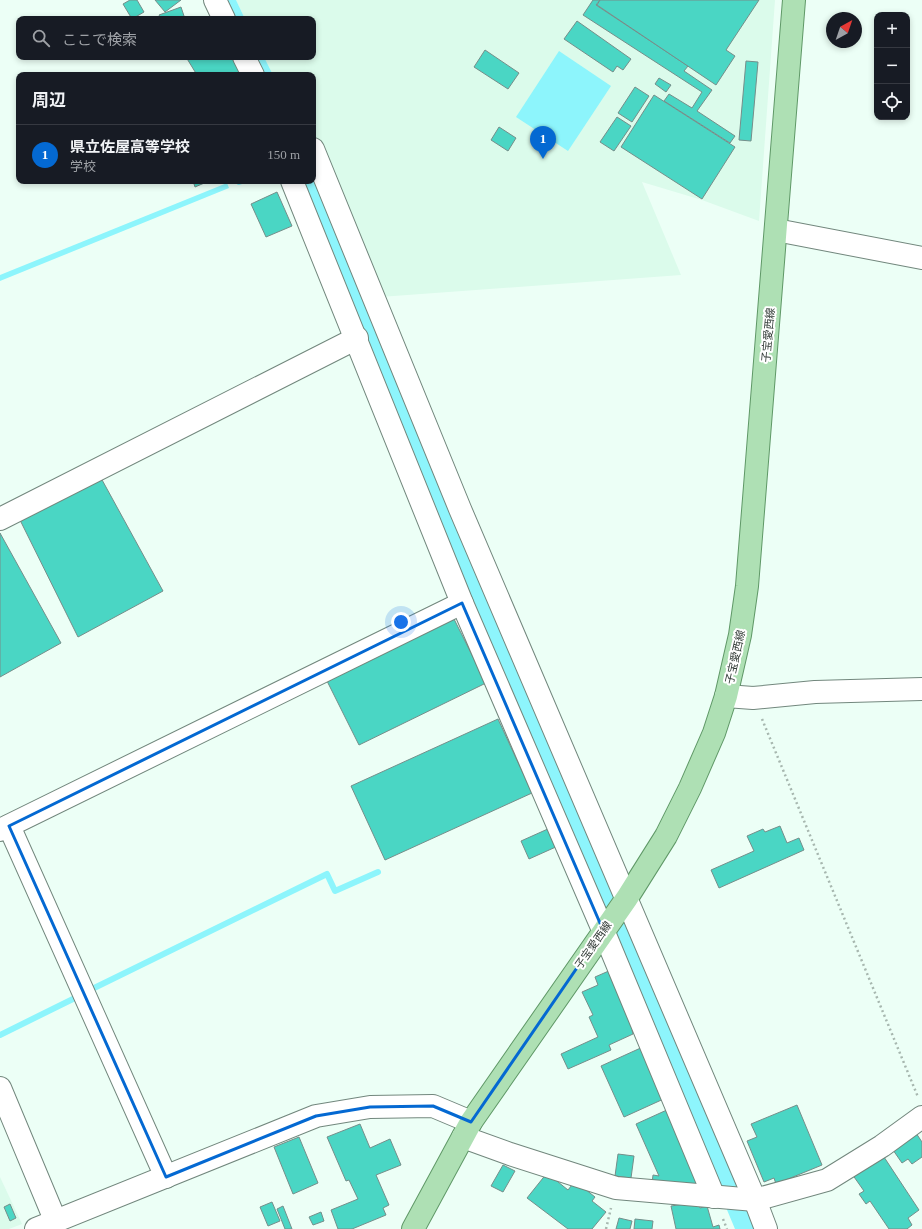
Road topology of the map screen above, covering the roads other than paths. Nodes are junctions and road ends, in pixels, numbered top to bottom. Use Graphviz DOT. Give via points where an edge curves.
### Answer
graph roads {
  1 [pos="215,0"];
  2 [pos="794,0"];
  3 [pos="223,16"];
  4 [pos="246,60"];
  5 [pos="252,72"];
  6 [pos="316,156"];
  7 [pos="293,184"];
  8 [pos="776,230"];
  9 [pos="922,258"];
  10 [pos="357,338"];
  11 [pos="0,519"];
  12 [pos="462,602"];
  13 [pos="922,688"];
  14 [pos="726,696"];
  15 [pos="4,828"];
  16 [pos="626,899"];
  17 [pos="605,928"];
  18 [pos="0,1088"];
  19 [pos="920,1108"];
  20 [pos="467,1129"];
  21 [pos="166,1177"];
  22 [pos="717,1197"];
  23 [pos="753,1200"];
  24 [pos="46,1225"];
  25 [pos="413,1229"];
  26 [pos="766,1229"];
  1 -- 3 [label="street"];
  2 -- 8 [label="main road, 子宝愛西線"];
  4 -- 5 [label="street"];
  6 -- 16 [label="street" via="463,516"];
  7 -- 10 [label="street"];
  8 -- 9 [label="street"];
  8 -- 14 [label="main road, 子宝愛西線" via="748,586"];
  10 -- 11 [label="street"];
  10 -- 12 [label="street"];
  12 -- 15 [label="street"];
  12 -- 17 [label="street"];
  13 -- 14 [label="street" via="816,692 753,698"];
  14 -- 16 [label="main road, 子宝愛西線" via="714,733 690,788 666,836"];
  15 -- 21 [label="street"];
  16 -- 17 [label="main road, 子宝愛西線"];
  16 -- 23 [label="street"];
  17 -- 20 [label="main road, 子宝愛西線"];
  17 -- 22 [label="street"];
  18 -- 24 [label="street"];
  19 -- 23 [label="street" via="882,1146 827,1180"];
  20 -- 21 [label="street" via="433,1106 370,1107 316,1116"];
  20 -- 22 [label="street" via="510,1154 616,1188"];
  20 -- 25 [label="main road, 子宝愛西線"];
  21 -- 24 [label="street"];
  22 -- 23 [label="street"];
  23 -- 26 [label="street"];
}
